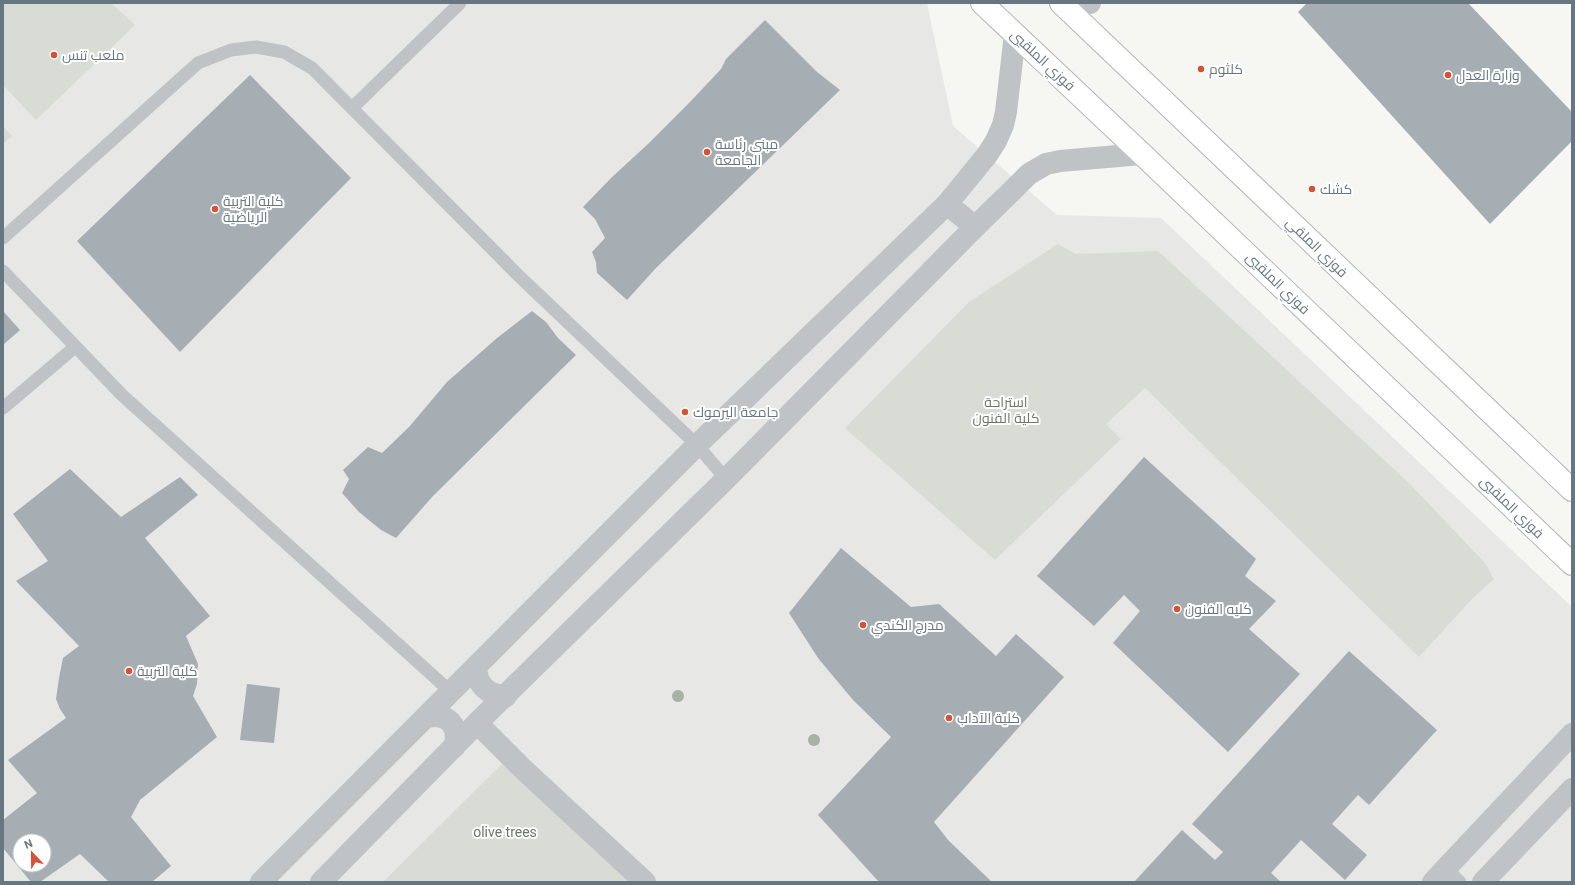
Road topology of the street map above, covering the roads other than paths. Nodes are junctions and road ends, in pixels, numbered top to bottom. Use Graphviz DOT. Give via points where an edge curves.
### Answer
graph roads {
  1 [pos="460,3"];
  2 [pos="982,3"];
  3 [pos="1061,3"];
  4 [pos="1086,3"];
  5 [pos="1090,3"];
  6 [pos="1015,34"];
  7 [pos="352,108"];
  8 [pos="1142,154"];
  9 [pos="947,204"];
  10 [pos="975,227"];
  11 [pos="3,238"];
  12 [pos="3,271"];
  13 [pos="75,347"];
  14 [pos="3,408"];
  15 [pos="697,445"];
  16 [pos="726,479"];
  17 [pos="1572,490"];
  18 [pos="1572,564"];
  19 [pos="476,667"];
  20 [pos="451,692"];
  21 [pos="506,696"];
  22 [pos="427,717"];
  23 [pos="478,723"];
  24 [pos="1572,734"];
  25 [pos="454,747"];
  26 [pos="1572,789"];
  27 [pos="1446,878"];
  28 [pos="261,882"];
  29 [pos="321,882"];
  30 [pos="644,882"];
  31 [pos="1483,882"];
  1 -- 7 [label="lane"];
  2 -- 6 [label="street, فوزي الملقيي"];
  3 -- 17 [label="street, فوزي الملقي"];
  4 -- 5 [label="street"];
  6 -- 8 [label="street, فوزي الملقيي"];
  6 -- 9 [label="street" via="1003,125 996,142"];
  7 -- 11 [label="lane" via="312,68 284,52 256,47 231,50 198,63"];
  7 -- 15 [label="lane" via="520,278"];
  8 -- 10 [label="street" via="1060,160 1046,164 1029,174"];
  8 -- 18 [label="street, فوزي الملقيي"];
  9 -- 10 [label="street"];
  9 -- 15 [label="street"];
  10 -- 16 [label="street"];
  12 -- 13 [label="lane"];
  13 -- 14 [label="lane"];
  13 -- 20 [label="lane" via="122,395"];
  15 -- 16 [label="lane"];
  15 -- 19 [label="street"];
  16 -- 21 [label="street"];
  19 -- 20 [label="street"];
  19 -- 21 [label="street" via="479,682 484,688 490,693"];
  20 -- 22 [label="street"];
  21 -- 23 [label="street"];
  22 -- 25 [label="street" via="442,716 454,726 457,740"];
  22 -- 28 [label="street"];
  23 -- 25 [label="street"];
  23 -- 30 [label="street" via="523,769"];
  24 -- 27 [label="street"];
  25 -- 29 [label="street"];
  26 -- 31 [label="street"];
}
